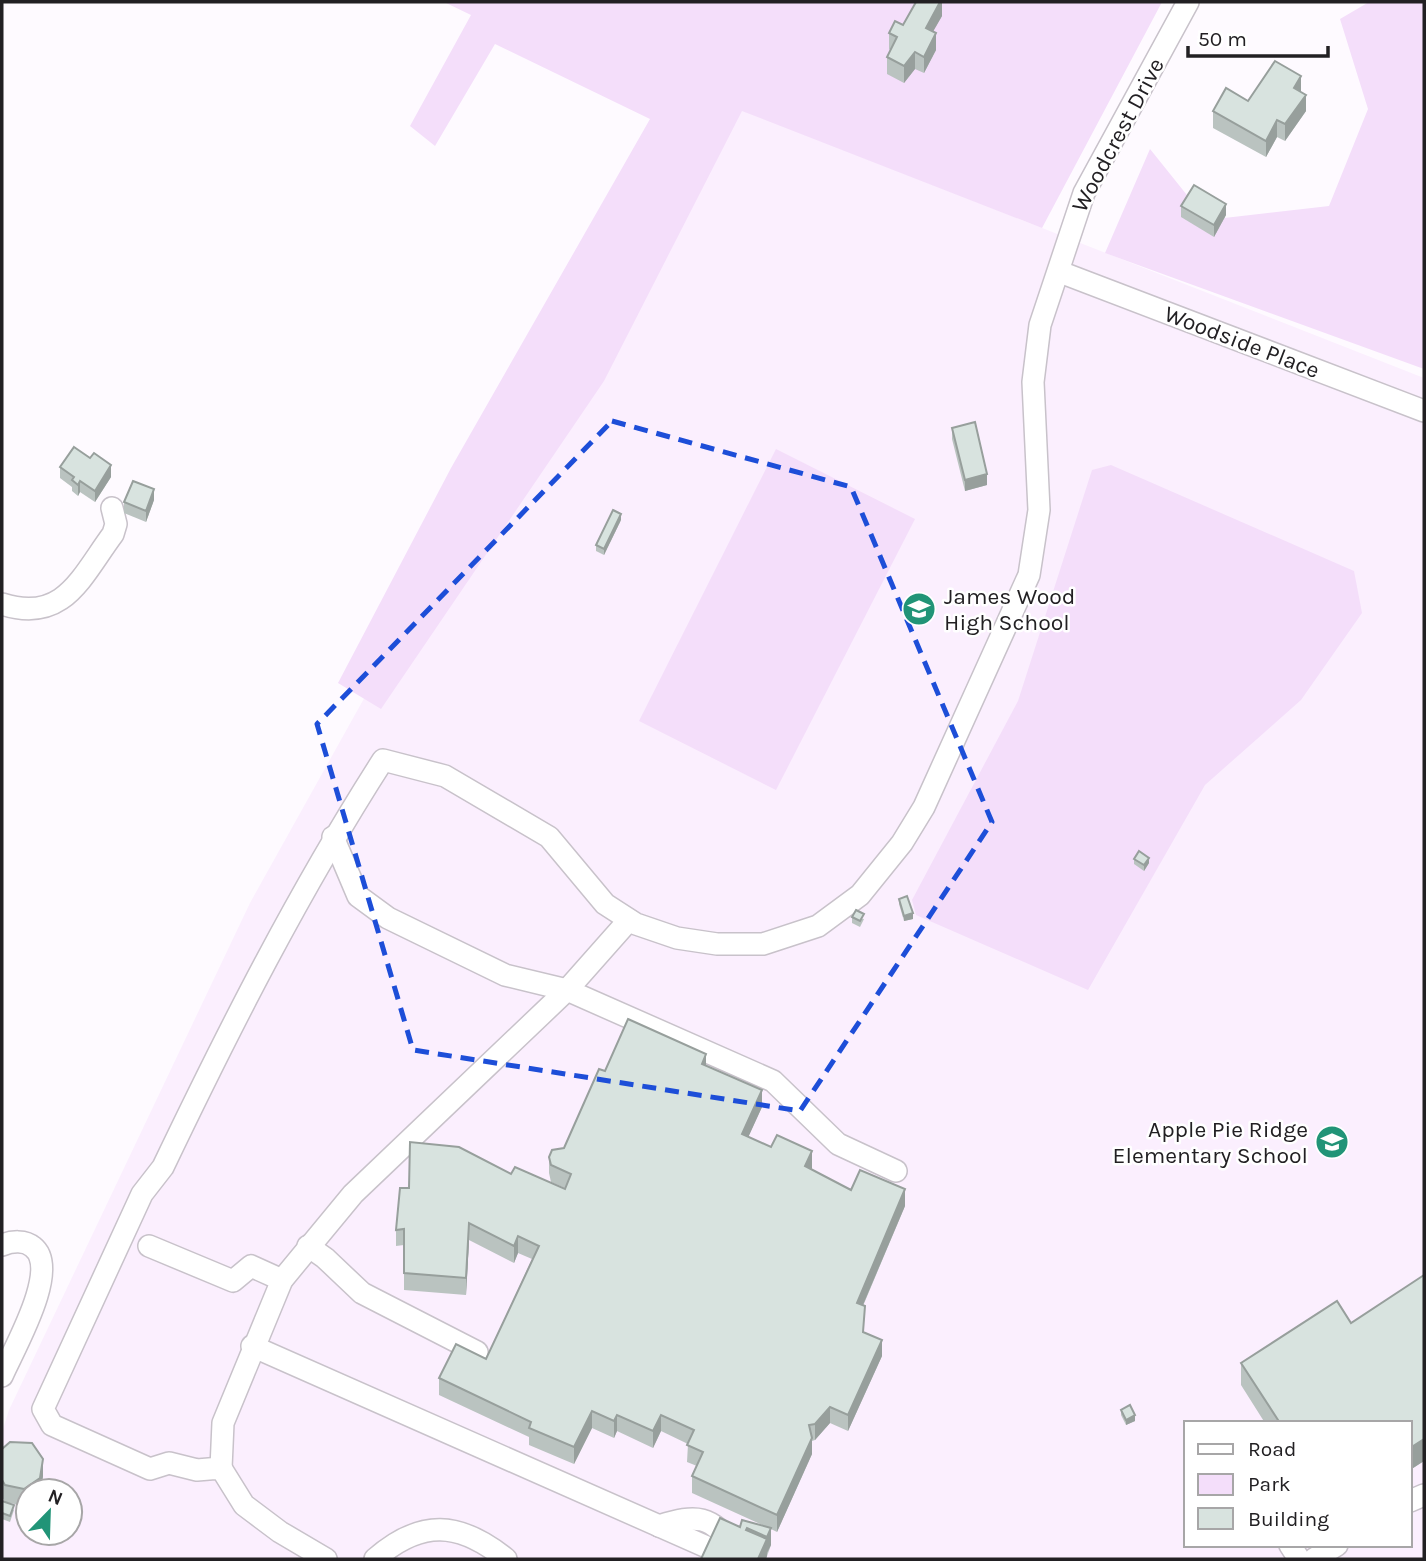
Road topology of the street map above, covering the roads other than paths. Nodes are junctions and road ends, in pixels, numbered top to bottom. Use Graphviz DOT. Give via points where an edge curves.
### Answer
graph roads {
  1 [pos="1188,2"];
  2 [pos="1060,272"];
  3 [pos="1424,411"];
  4 [pos="112,508"];
  5 [pos="2,604"];
  6 [pos="333,837"];
  7 [pos="629,920"];
  8 [pos="568,990"];
  9 [pos="896,1171"];
  10 [pos="2,1245"];
  11 [pos="149,1246"];
  12 [pos="308,1246"];
  13 [pos="282,1280"];
  14 [pos="252,1346"];
  15 [pos="477,1352"];
  16 [pos="2,1376"];
  17 [pos="220,1468"];
  18 [pos="1335,1547"];
  19 [pos="326,1559"];
  20 [pos="375,1559"];
  21 [pos="506,1559"];
  22 [pos="736,1559"];
  23 [pos="1314,1559"];
  1 -- 2 [label="street, Woodcrest Drive" via="1084,193"];
  2 -- 3 [label="street, Woodside Place"];
  2 -- 7 [label="street, Woodcrest Drive" via="1034,353 1040,510 1029,575 924,807 902,843 860,895 818,926 791,937 763,944 716,944 677,938"];
  4 -- 5 [label="street" via="113,534 68,594 41,610 24,611"];
  6 -- 7 [label="street, Woodcrest Drive" via="383,760 445,776 549,837 588,887"];
  6 -- 8 [label="street" via="358,896 388,918 505,975"];
  6 -- 17 [label="street" via="262,965 163,1167 142,1194 43,1409 52,1425 150,1469 169,1463 197,1470"];
  7 -- 8 [label="street"];
  8 -- 9 [label="street" via="773,1081 838,1144"];
  8 -- 12 [label="street" via="361,1186"];
  10 -- 16 [label="street" via="31,1245 39,1253 43,1271"];
  11 -- 13 [label="street" via="233,1281 251,1266"];
  12 -- 13 [label="street"];
  12 -- 15 [label="street" via="362,1293"];
  13 -- 14 [label="street"];
  14 -- 17 [label="street" via="222,1423"];
  14 -- 22 [label="street"];
  17 -- 19 [label="street" via="244,1505"];
  18 -- 23 [label="street"];
  20 -- 21 [label="street" via="396,1541 435,1529 460,1532 486,1543"];
}
